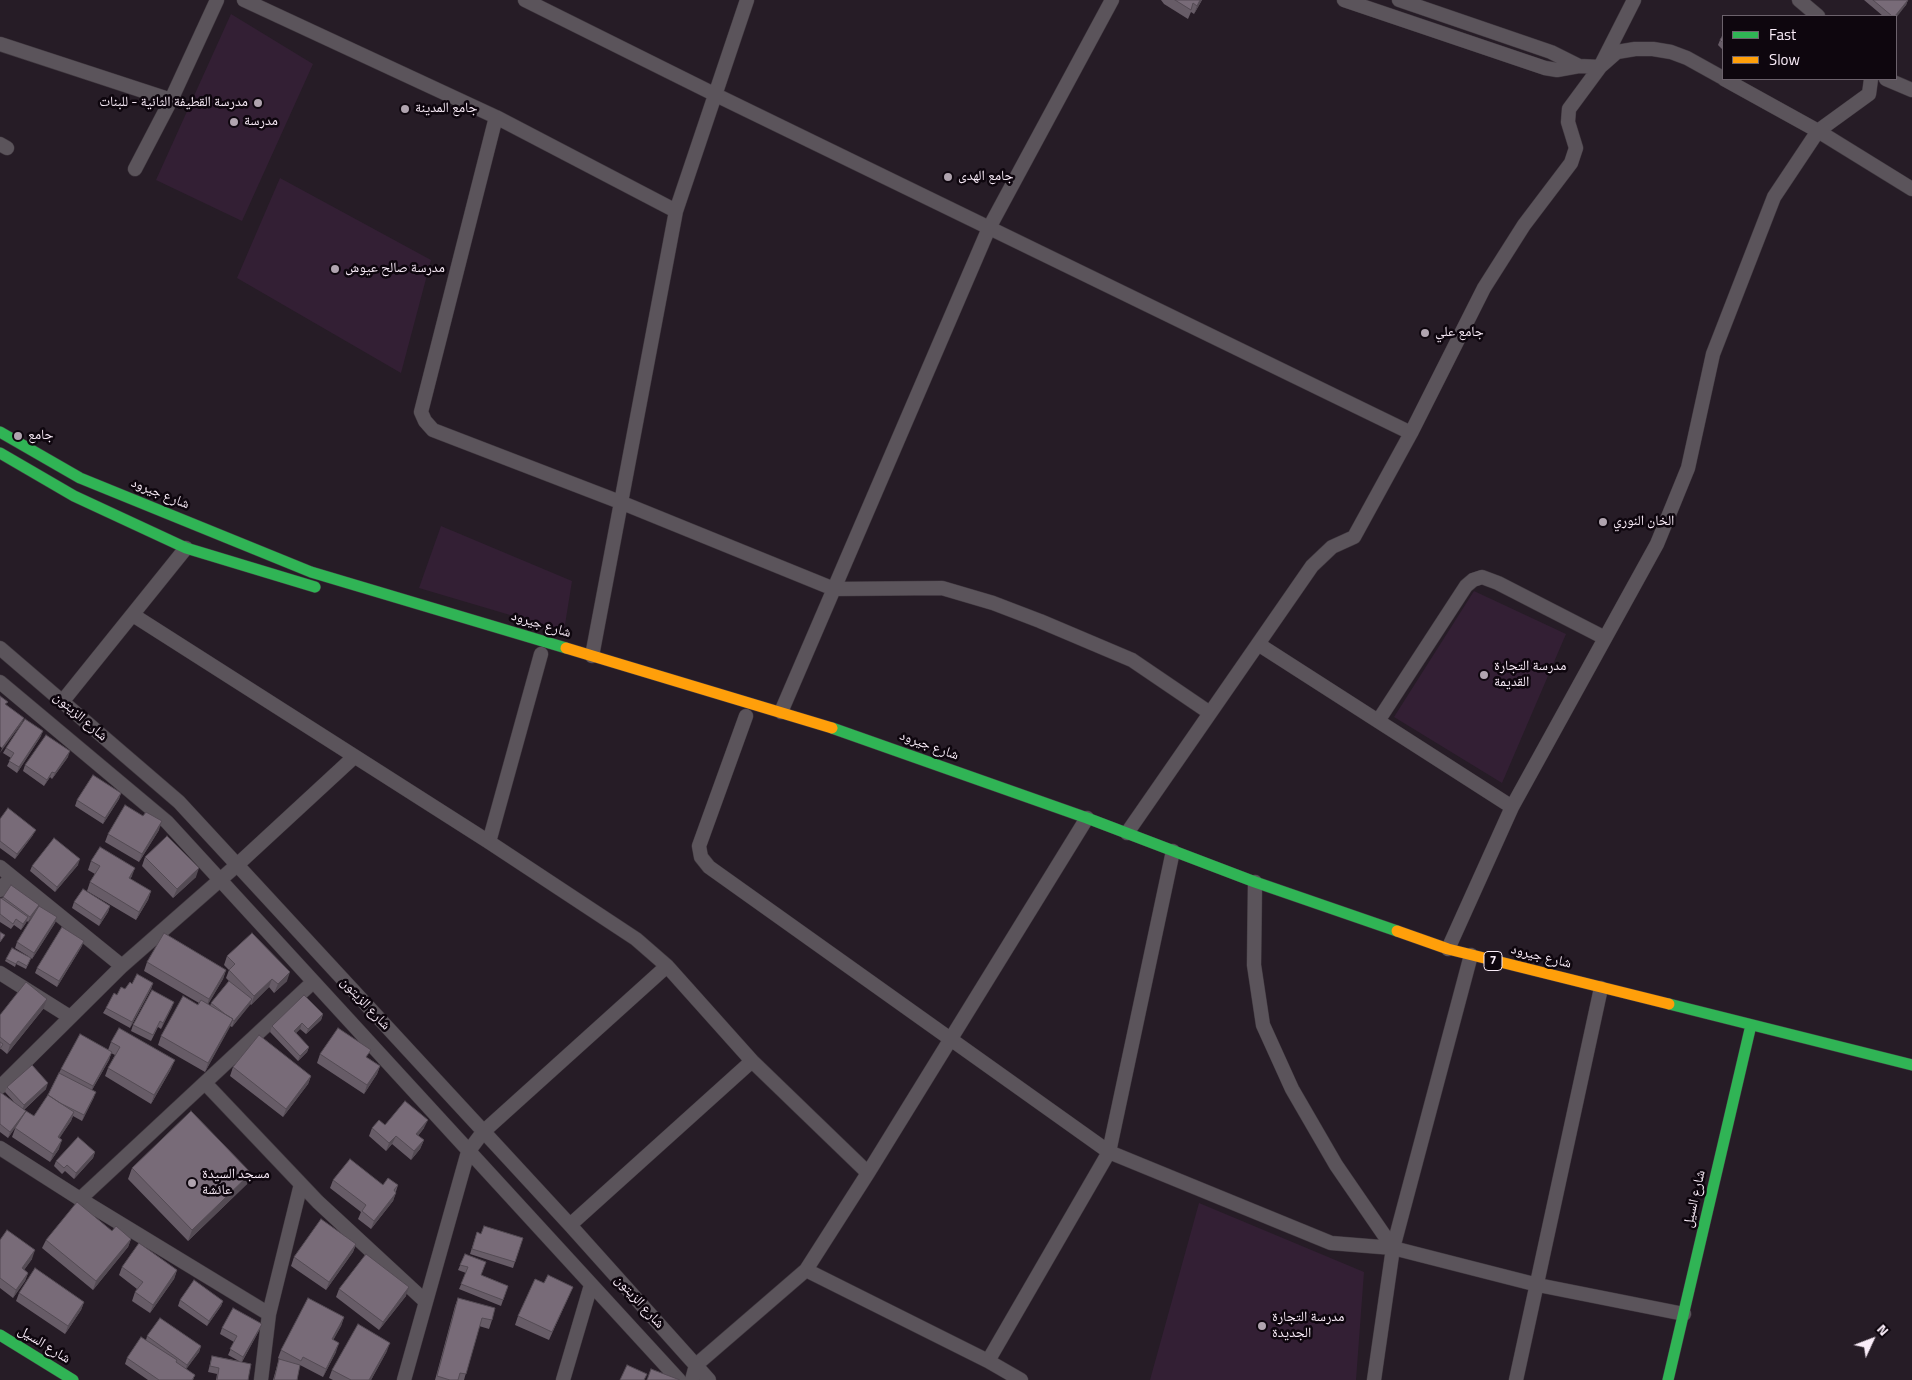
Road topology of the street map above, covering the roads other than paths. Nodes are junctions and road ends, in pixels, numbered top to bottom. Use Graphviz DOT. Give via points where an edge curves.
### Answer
graph roads {
  1 [pos="217,0"];
  2 [pos="244,0"];
  3 [pos="525,0"];
  4 [pos="747,0"];
  5 [pos="1112,0"];
  6 [pos="1344,0"];
  7 [pos="1399,0"];
  8 [pos="1634,0"];
  9 [pos="1799,0"];
  10 [pos="1817,15"];
  11 [pos="0,44"];
  12 [pos="1579,66"];
  13 [pos="1600,67"];
  14 [pos="1722,77"];
  15 [pos="1727,80"];
  16 [pos="1871,80"];
  17 [pos="1888,80"];
  18 [pos="1912,90"];
  19 [pos="716,95"];
  20 [pos="171,100"];
  21 [pos="496,117"];
  22 [pos="1818,132"];
  23 [pos="135,169"];
  24 [pos="1912,188"];
  25 [pos="676,211"];
  26 [pos="989,228"];
  27 [pos="1411,433"];
  28 [pos="2,438"];
  29 [pos="0,453"];
  30 [pos="620,502"];
  31 [pos="186,548"];
  32 [pos="834,589"];
  33 [pos="326,590"];
  34 [pos="133,616"];
  35 [pos="1605,638"];
  36 [pos="1258,644"];
  37 [pos="0,648"];
  38 [pos="541,654"];
  39 [pos="592,656"];
  40 [pos="0,682"];
  41 [pos="62,702"];
  42 [pos="781,712"];
  43 [pos="1210,713"];
  44 [pos="746,716"];
  45 [pos="1378,721"];
  46 [pos="859,750"];
  47 [pos="354,757"];
  48 [pos="1512,807"];
  49 [pos="1087,818"];
  50 [pos="1127,833"];
  51 [pos="489,842"];
  52 [pos="1173,851"];
  53 [pos="237,865"];
  54 [pos="0,867"];
  55 [pos="11,876"];
  56 [pos="220,880"];
  57 [pos="1255,882"];
  58 [pos="0,890"];
  59 [pos="1448,949"];
  60 [pos="1471,955"];
  61 [pos="122,966"];
  62 [pos="668,966"];
  63 [pos="0,973"];
  64 [pos="313,982"];
  65 [pos="1601,988"];
  66 [pos="70,1017"];
  67 [pos="1750,1025"];
  68 [pos="949,1040"];
  69 [pos="752,1061"];
  70 [pos="1912,1065"];
  71 [pos="205,1084"];
  72 [pos="0,1087"];
  73 [pos="484,1132"];
  74 [pos="0,1148"];
  75 [pos="468,1152"];
  76 [pos="1109,1152"];
  77 [pos="868,1173"];
  78 [pos="301,1184"];
  79 [pos="80,1200"];
  80 [pos="570,1225"];
  81 [pos="1393,1248"];
  82 [pos="806,1270"];
  83 [pos="591,1285"];
  84 [pos="1538,1285"];
  85 [pos="425,1300"];
  86 [pos="269,1314"];
  87 [pos="1684,1314"];
  88 [pos="0,1335"];
  89 [pos="988,1361"];
  90 [pos="696,1365"];
  91 [pos="72,1380"];
  92 [pos="261,1380"];
  93 [pos="404,1380"];
  94 [pos="563,1380"];
  95 [pos="679,1380"];
  96 [pos="692,1380"];
  97 [pos="709,1380"];
  98 [pos="1021,1380"];
  99 [pos="1374,1380"];
  100 [pos="1516,1380"];
  101 [pos="1668,1380"];
  1 -- 20 [label="street"];
  2 -- 21 [label="street"];
  3 -- 19 [label="street"];
  4 -- 19 [label="street"];
  5 -- 26 [label="street"];
  6 -- 12 [label="street" via="1545,68 1557,70"];
  7 -- 12 [label="street" via="1552,52"];
  8 -- 13 [label="street"];
  9 -- 10 [label="street"];
  11 -- 20 [label="street"];
  12 -- 13 [label="street"];
  13 -- 14 [label="street" via="1617,52 1653,49 1687,58"];
  13 -- 27 [label="street" via="1569,109 1568,122 1576,148 1570,163 1524,225 1484,288"];
  15 -- 22 [label="street"];
  16 -- 22 [label="street" via="1869,94"];
  17 -- 18 [label="street"];
  19 -- 25 [label="street"];
  19 -- 26 [label="street"];
  20 -- 23 [label="street"];
  21 -- 25 [label="street"];
  21 -- 30 [label="street" via="421,412 433,430"];
  22 -- 24 [label="street"];
  22 -- 35 [label="street" via="1774,196 1713,354 1688,468 1657,544"];
  25 -- 30 [label="street"];
  26 -- 27 [label="street"];
  26 -- 32 [label="street"];
  27 -- 36 [label="street" via="1354,538 1332,547 1312,566"];
  28 -- 39 [label="main road, شارع جيرود" via="80,478 311,572"];
  29 -- 31 [label="main road" via="74,496"];
  30 -- 32 [label="street"];
  30 -- 39 [label="street"];
  31 -- 33 [label="main road"];
  31 -- 34 [label="street"];
  32 -- 42 [label="street"];
  32 -- 43 [label="street" via="942,588 993,603 1132,660"];
  34 -- 41 [label="street"];
  34 -- 47 [label="street"];
  35 -- 45 [label="street" via="1482,577 1466,586"];
  35 -- 48 [label="street"];
  36 -- 43 [label="street"];
  36 -- 45 [label="street"];
  37 -- 41 [label="street, شارع الزيتون"];
  38 -- 51 [label="street"];
  39 -- 42 [label="main road, شارع جيرود"];
  40 -- 56 [label="street, شارع الزيتون" via="167,822"];
  41 -- 53 [label="street, شارع الزيتون" via="179,802"];
  42 -- 49 [label="main road, شارع جيرود"];
  43 -- 50 [label="street"];
  44 -- 68 [label="street" via="700,846 701,857 709,867"];
  45 -- 48 [label="street"];
  46 -- 49 [label="main road, شارع جيرود"];
  47 -- 51 [label="street"];
  47 -- 53 [label="street"];
  48 -- 59 [label="street"];
  49 -- 50 [label="main road, شارع جيرود / 7"];
  49 -- 68 [label="street"];
  50 -- 52 [label="main road, شارع جيرود / 7"];
  51 -- 62 [label="street" via="636,939"];
  52 -- 57 [label="main road, شارع جيرود / 7"];
  52 -- 76 [label="street"];
  53 -- 56 [label="street"];
  53 -- 73 [label="street, شارع الزيتون"];
  54 -- 55 [label="street"];
  55 -- 58 [label="street"];
  55 -- 61 [label="street"];
  56 -- 61 [label="street"];
  56 -- 64 [label="street, شارع الزيتون"];
  57 -- 59 [label="main road, شارع جيرود / 7"];
  57 -- 81 [label="street" via="1254,965 1263,1025 1292,1089 1336,1165"];
  59 -- 60 [label="main road, شارع جيرود / 7"];
  60 -- 65 [label="main road, شارع جيرود / 7"];
  60 -- 81 [label="street"];
  61 -- 66 [label="street"];
  62 -- 69 [label="street"];
  62 -- 73 [label="street"];
  63 -- 66 [label="street"];
  64 -- 71 [label="street"];
  64 -- 75 [label="street, شارع الزيتون"];
  65 -- 67 [label="main road, شارع جيرود / 7"];
  65 -- 84 [label="street"];
  66 -- 72 [label="street"];
  67 -- 70 [label="main road, شارع جيرود / 7"];
  67 -- 87 [label="main road, شارع السيل"];
  68 -- 76 [label="street"];
  68 -- 77 [label="street"];
  69 -- 77 [label="street"];
  69 -- 80 [label="street"];
  71 -- 78 [label="street"];
  71 -- 79 [label="street"];
  73 -- 75 [label="street"];
  73 -- 80 [label="street, شارع الزيتون"];
  74 -- 79 [label="street"];
  75 -- 83 [label="street, شارع الزيتون"];
  75 -- 85 [label="street"];
  76 -- 81 [label="street" via="1331,1243"];
  76 -- 89 [label="street"];
  77 -- 82 [label="street"];
  78 -- 85 [label="street"];
  78 -- 86 [label="street"];
  79 -- 86 [label="street"];
  80 -- 90 [label="street, شارع الزيتون"];
  81 -- 84 [label="street"];
  81 -- 99 [label="street"];
  82 -- 89 [label="street"];
  82 -- 90 [label="street"];
  83 -- 94 [label="street"];
  83 -- 95 [label="street, شارع الزيتون"];
  84 -- 87 [label="street"];
  84 -- 100 [label="street"];
  85 -- 93 [label="street"];
  86 -- 92 [label="street"];
  87 -- 101 [label="main road, شارع السيل"];
  88 -- 91 [label="main road, شارع السيل"];
  89 -- 98 [label="street"];
  90 -- 96 [label="street"];
  90 -- 97 [label="street, شارع الزيتون"];
}
